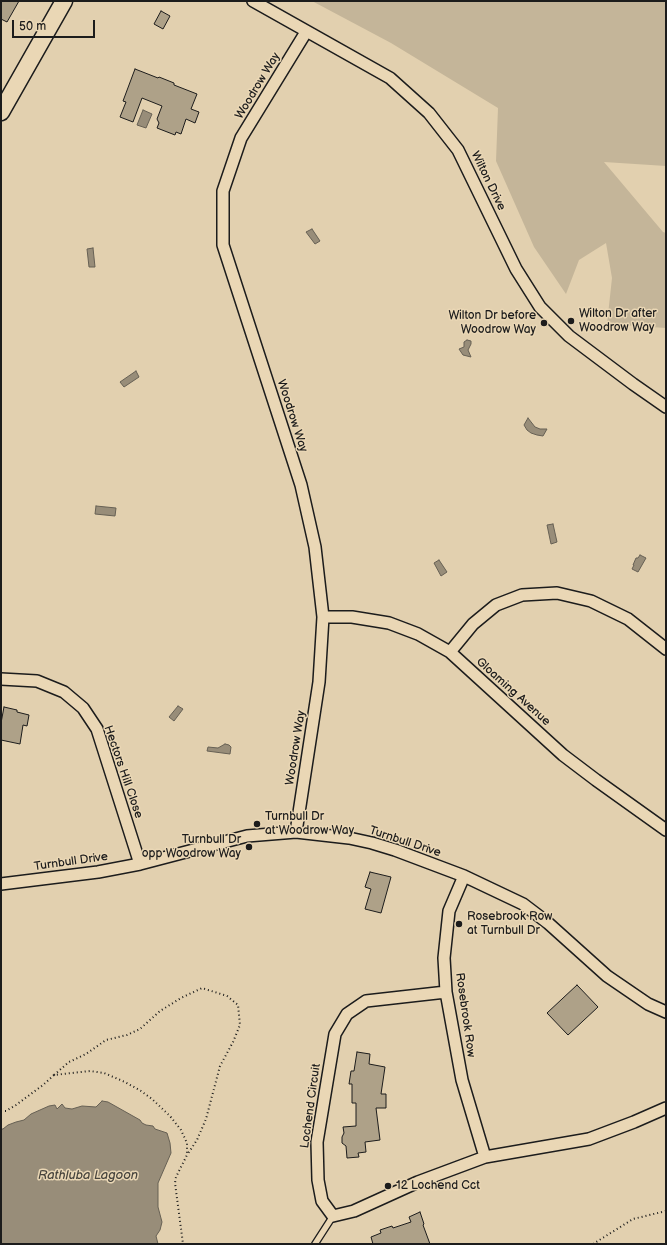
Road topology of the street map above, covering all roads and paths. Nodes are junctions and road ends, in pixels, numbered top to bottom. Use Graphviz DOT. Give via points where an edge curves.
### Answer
graph roads {
  1 [pos="64,1"];
  2 [pos="253,1"];
  3 [pos="306,32"];
  4 [pos="1,112"];
  5 [pos="666,407"];
  6 [pos="323,616"];
  7 [pos="666,649"];
  8 [pos="450,652"];
  9 [pos="1,679"];
  10 [pos="666,830"];
  11 [pos="296,832"];
  12 [pos="140,864"];
  13 [pos="464,876"];
  14 [pos="1,884"];
  15 [pos="446,992"];
  16 [pos="666,1012"];
  17 [pos="54,1075"];
  18 [pos="666,1108"];
  19 [pos="1,1111"];
  20 [pos="188,1155"];
  21 [pos="486,1157"];
  22 [pos="666,1211"];
  23 [pos="333,1216"];
  24 [pos="183,1244"];
  25 [pos="315,1244"];
  26 [pos="593,1244"];
  1 -- 4 [label="main road"];
  2 -- 3 [label="street, Wilton Drive"];
  3 -- 5 [label="street, Wilton Drive" via="390,78 429,113 458,150 516,269 540,307 568,336"];
  3 -- 6 [label="street, Woodrow Way" via="241,138 223,191 223,245 301,485 315,547"];
  6 -- 8 [label="street, Gloaming Avenue" via="352,617 389,623 418,634"];
  6 -- 11 [label="street, Woodrow Way" via="319,682"];
  7 -- 8 [label="street" via="628,619 591,600 557,593 522,595 496,605 473,624"];
  8 -- 10 [label="street, Gloaming Avenue" via="563,755"];
  9 -- 12 [label="street, Hectors Hill Close" via="37,681 64,692 83,708 97,729"];
  11 -- 12 [label="street, Turnbull Drive" via="247,836"];
  11 -- 13 [label="street, Turnbull Drive" via="372,843"];
  12 -- 14 [label="street, Turnbull Drive"];
  13 -- 15 [label="street, Rosebrook Row" via="449,911 444,958"];
  13 -- 16 [label="street, Turnbull Drive" via="523,904 607,976 648,1004"];
  15 -- 21 [label="street, Rosebrook Row" via="462,1080"];
  15 -- 23 [label="street, Lochend Circuit" via="366,1001 347,1014 335,1034 317,1142 318,1180 322,1201"];
  17 -- 19 [label="path" via="16,1105"];
  17 -- 20 [label="path" via="90,1071 104,1073 126,1082 152,1099 170,1116 181,1130 187,1143"];
  17 -- 20 [label="path" via="69,1062 106,1040 127,1036 181,998 202,988 228,996 238,1005 240,1025 220,1066 206,1119"];
  18 -- 21 [label="street" via="589,1139"];
  20 -- 24 [label="path" via="175,1183"];
  21 -- 23 [label="street" via="418,1182 354,1211"];
  22 -- 26 [label="path" via="634,1219"];
  23 -- 25 [label="lane"];
}
